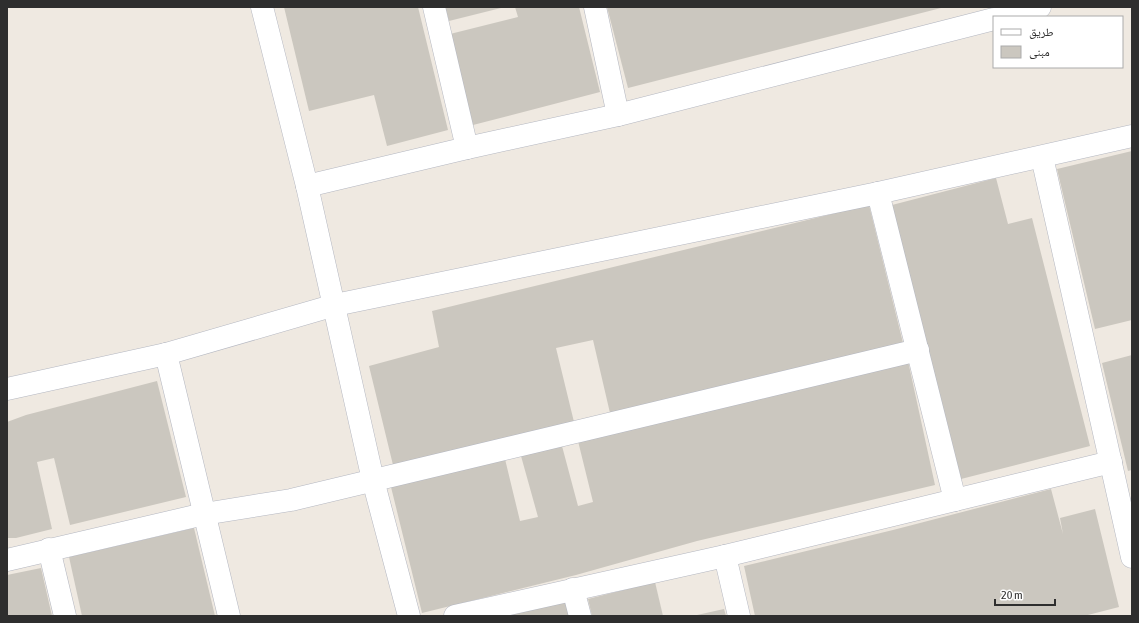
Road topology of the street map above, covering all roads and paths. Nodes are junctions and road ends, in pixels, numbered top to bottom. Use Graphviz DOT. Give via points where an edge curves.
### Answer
graph roads {
  1 [pos="262,7"];
  2 [pos="434,7"];
  3 [pos="595,7"];
  4 [pos="1036,7"];
  5 [pos="1004,16"];
  6 [pos="993,19"];
  7 [pos="618,115"];
  8 [pos="1132,136"];
  9 [pos="467,148"];
  10 [pos="1042,157"];
  11 [pos="307,186"];
  12 [pos="878,193"];
  13 [pos="335,305"];
  14 [pos="918,350"];
  15 [pos="166,354"];
  16 [pos="7,389"];
  17 [pos="1112,462"];
  18 [pos="373,480"];
  19 [pos="955,500"];
  20 [pos="204,514"];
  21 [pos="49,549"];
  22 [pos="725,556"];
  23 [pos="1132,557"];
  24 [pos="7,560"];
  25 [pos="573,589"];
  26 [pos="65,616"];
  27 [pos="229,616"];
  28 [pos="409,616"];
  29 [pos="455,616"];
  30 [pos="580,616"];
  31 [pos="739,616"];
  1 -- 11 [label="street"];
  2 -- 9 [label="street"];
  3 -- 7 [label="street"];
  4 -- 5 [label="street"];
  6 -- 7 [label="street"];
  7 -- 9 [label="street"];
  8 -- 10 [label="street"];
  9 -- 11 [label="street"];
  10 -- 12 [label="street"];
  10 -- 17 [label="street"];
  11 -- 13 [label="street"];
  12 -- 13 [label="street"];
  12 -- 14 [label="street"];
  13 -- 15 [label="street"];
  13 -- 18 [label="street"];
  14 -- 18 [label="street"];
  14 -- 19 [label="street"];
  15 -- 16 [label="street"];
  15 -- 20 [label="street"];
  17 -- 19 [label="street"];
  17 -- 23 [label="street"];
  18 -- 20 [label="street" via="291,500"];
  18 -- 28 [label="street"];
  19 -- 22 [label="street"];
  20 -- 21 [label="street"];
  20 -- 27 [label="street"];
  21 -- 24 [label="street"];
  21 -- 26 [label="street"];
  22 -- 25 [label="street"];
  22 -- 31 [label="street"];
  25 -- 29 [label="street"];
  25 -- 30 [label="street"];
}
